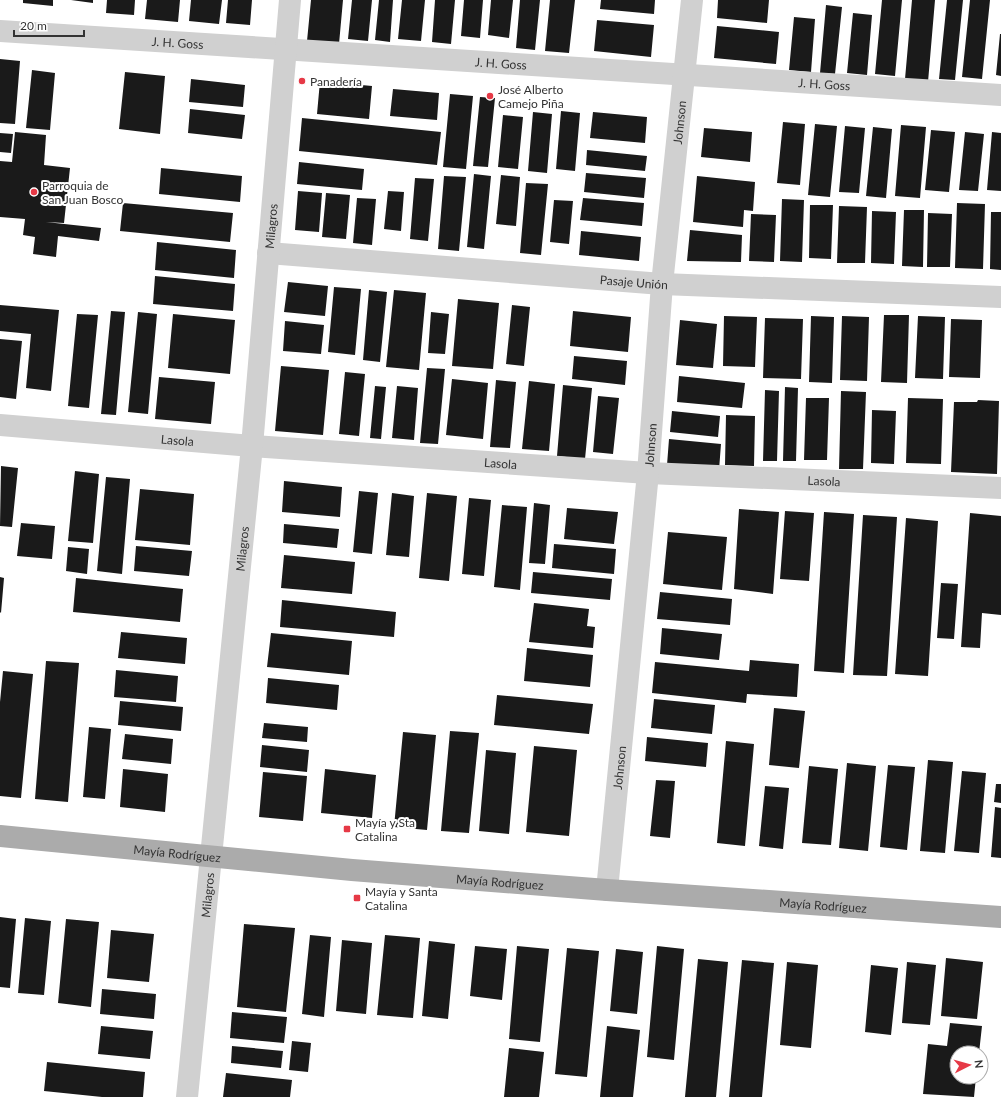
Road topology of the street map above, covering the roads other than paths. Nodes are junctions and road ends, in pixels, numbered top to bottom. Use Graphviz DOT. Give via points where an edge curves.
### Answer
graph roads {
  1 [pos="290,0"];
  2 [pos="692,0"];
  3 [pos="0,31"];
  4 [pos="285,50"];
  5 [pos="685,75"];
  6 [pos="1001,95"];
  7 [pos="268,253"];
  8 [pos="662,284"];
  9 [pos="1001,297"];
  10 [pos="0,425"];
  11 [pos="252,446"];
  12 [pos="648,473"];
  13 [pos="1001,488"];
  14 [pos="0,836"];
  15 [pos="212,856"];
  16 [pos="607,890"];
  17 [pos="1001,917"];
  18 [pos="187,1097"];
  1 -- 4 [label="street, Milagros"];
  2 -- 5 [label="street, Johnson"];
  3 -- 4 [label="street, J. H. Goss"];
  4 -- 5 [label="street, J. H. Goss"];
  4 -- 7 [label="street, Milagros"];
  5 -- 6 [label="street, J. H. Goss"];
  5 -- 8 [label="street, Johnson"];
  7 -- 8 [label="street, Pasaje Unión"];
  7 -- 11 [label="street, Milagros"];
  8 -- 9 [label="street, Pasaje Unión"];
  8 -- 12 [label="street, Johnson"];
  10 -- 11 [label="street, Lasola"];
  11 -- 12 [label="street, Lasola"];
  11 -- 15 [label="street, Milagros"];
  12 -- 13 [label="street, Lasola"];
  12 -- 16 [label="street, Johnson"];
  14 -- 15 [label="main road, Mayía Rodríguez"];
  15 -- 16 [label="main road, Mayía Rodríguez"];
  15 -- 18 [label="street, Milagros"];
  16 -- 17 [label="main road, Mayía Rodríguez"];
}
